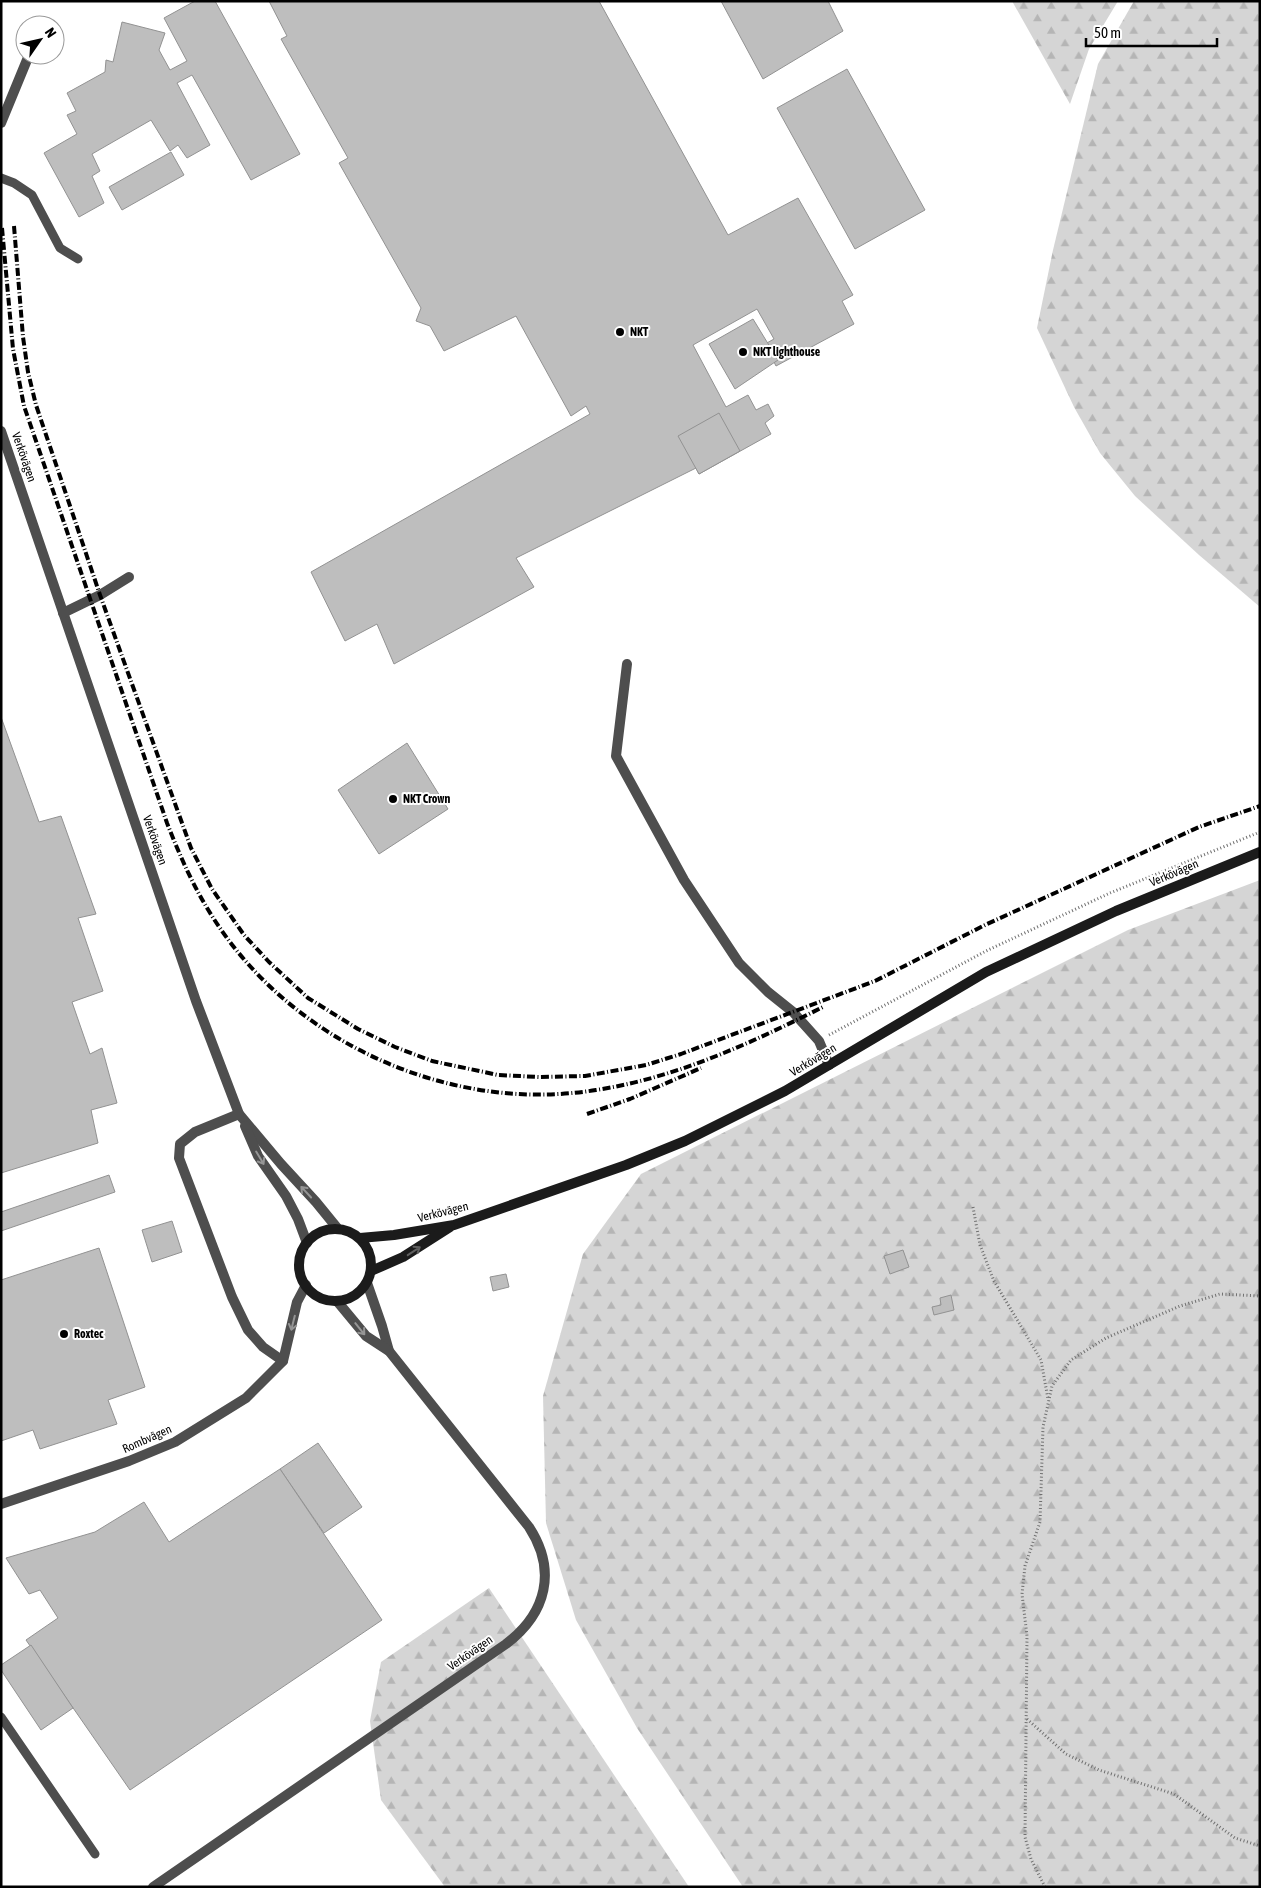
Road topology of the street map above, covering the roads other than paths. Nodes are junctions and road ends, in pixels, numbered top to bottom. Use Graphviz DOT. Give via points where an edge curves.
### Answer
graph roads {
  1 [pos="25,65"];
  2 [pos="1,123"];
  3 [pos="1,178"];
  4 [pos="78,259"];
  5 [pos="1,431"];
  6 [pos="129,577"];
  7 [pos="63,612"];
  8 [pos="627,664"];
  9 [pos="1260,852"];
  10 [pos="829,1065"];
  11 [pos="240,1114"];
  12 [pos="454,1225"];
  13 [pos="338,1229"];
  14 [pos="360,1238"];
  15 [pos="307,1243"];
  16 [pos="371,1271"];
  17 [pos="367,1282"];
  18 [pos="306,1285"];
  19 [pos="337,1301"];
  20 [pos="389,1351"];
  21 [pos="283,1361"];
  22 [pos="1,1504"];
  23 [pos="1,1717"];
  24 [pos="96,1854"];
  25 [pos="153,1887"];
  1 -- 2 [label="street"];
  3 -- 4 [label="lane" via="32,196 60,248"];
  5 -- 7 [label="street, Verkövägen"];
  6 -- 7 [label="street"];
  7 -- 11 [label="street, Verkövägen" via="196,1001"];
  8 -- 10 [label="street" via="616,756 684,880 739,963 793,1012 819,1041"];
  9 -- 10 [label="main road, Verkövägen" via="1116,911 986,972"];
  10 -- 12 [label="main road, Verkövägen" via="685,1141"];
  13 -- 11 [label="street, Verkövägen, one-way"];
  11 -- 15 [label="street, one-way" via="258,1156 290,1204"];
  11 -- 21 [label="street" via="195,1132 180,1144 180,1158 232,1297 248,1330 262,1347"];
  12 -- 14 [label="main road, Verkövägen" via="394,1236"];
  16 -- 12 [label="main road, one-way" via="403,1258"];
  13 -- 14 [label="main road, Verkövägen"];
  13 -- 15 [label="main road" via="320,1232"];
  14 -- 16 [label="main road" via="370,1253"];
  15 -- 18 [label="main road" via="299,1264"];
  16 -- 17 [label="main road"];
  17 -- 19 [label="main road" via="354,1295"];
  17 -- 20 [label="street, Verkövägen"];
  18 -- 19 [label="main road" via="319,1297"];
  18 -- 21 [label="street, one-way" via="298,1302"];
  19 -- 20 [label="street, Verkövägen, one-way" via="366,1336"];
  20 -- 25 [label="street, Verkövägen" via="536,1537 545,1574 538,1606 528,1625 506,1644"];
  21 -- 22 [label="street, Rombvägen" via="246,1398 175,1442"];
  23 -- 24 [label="lane"];
}
